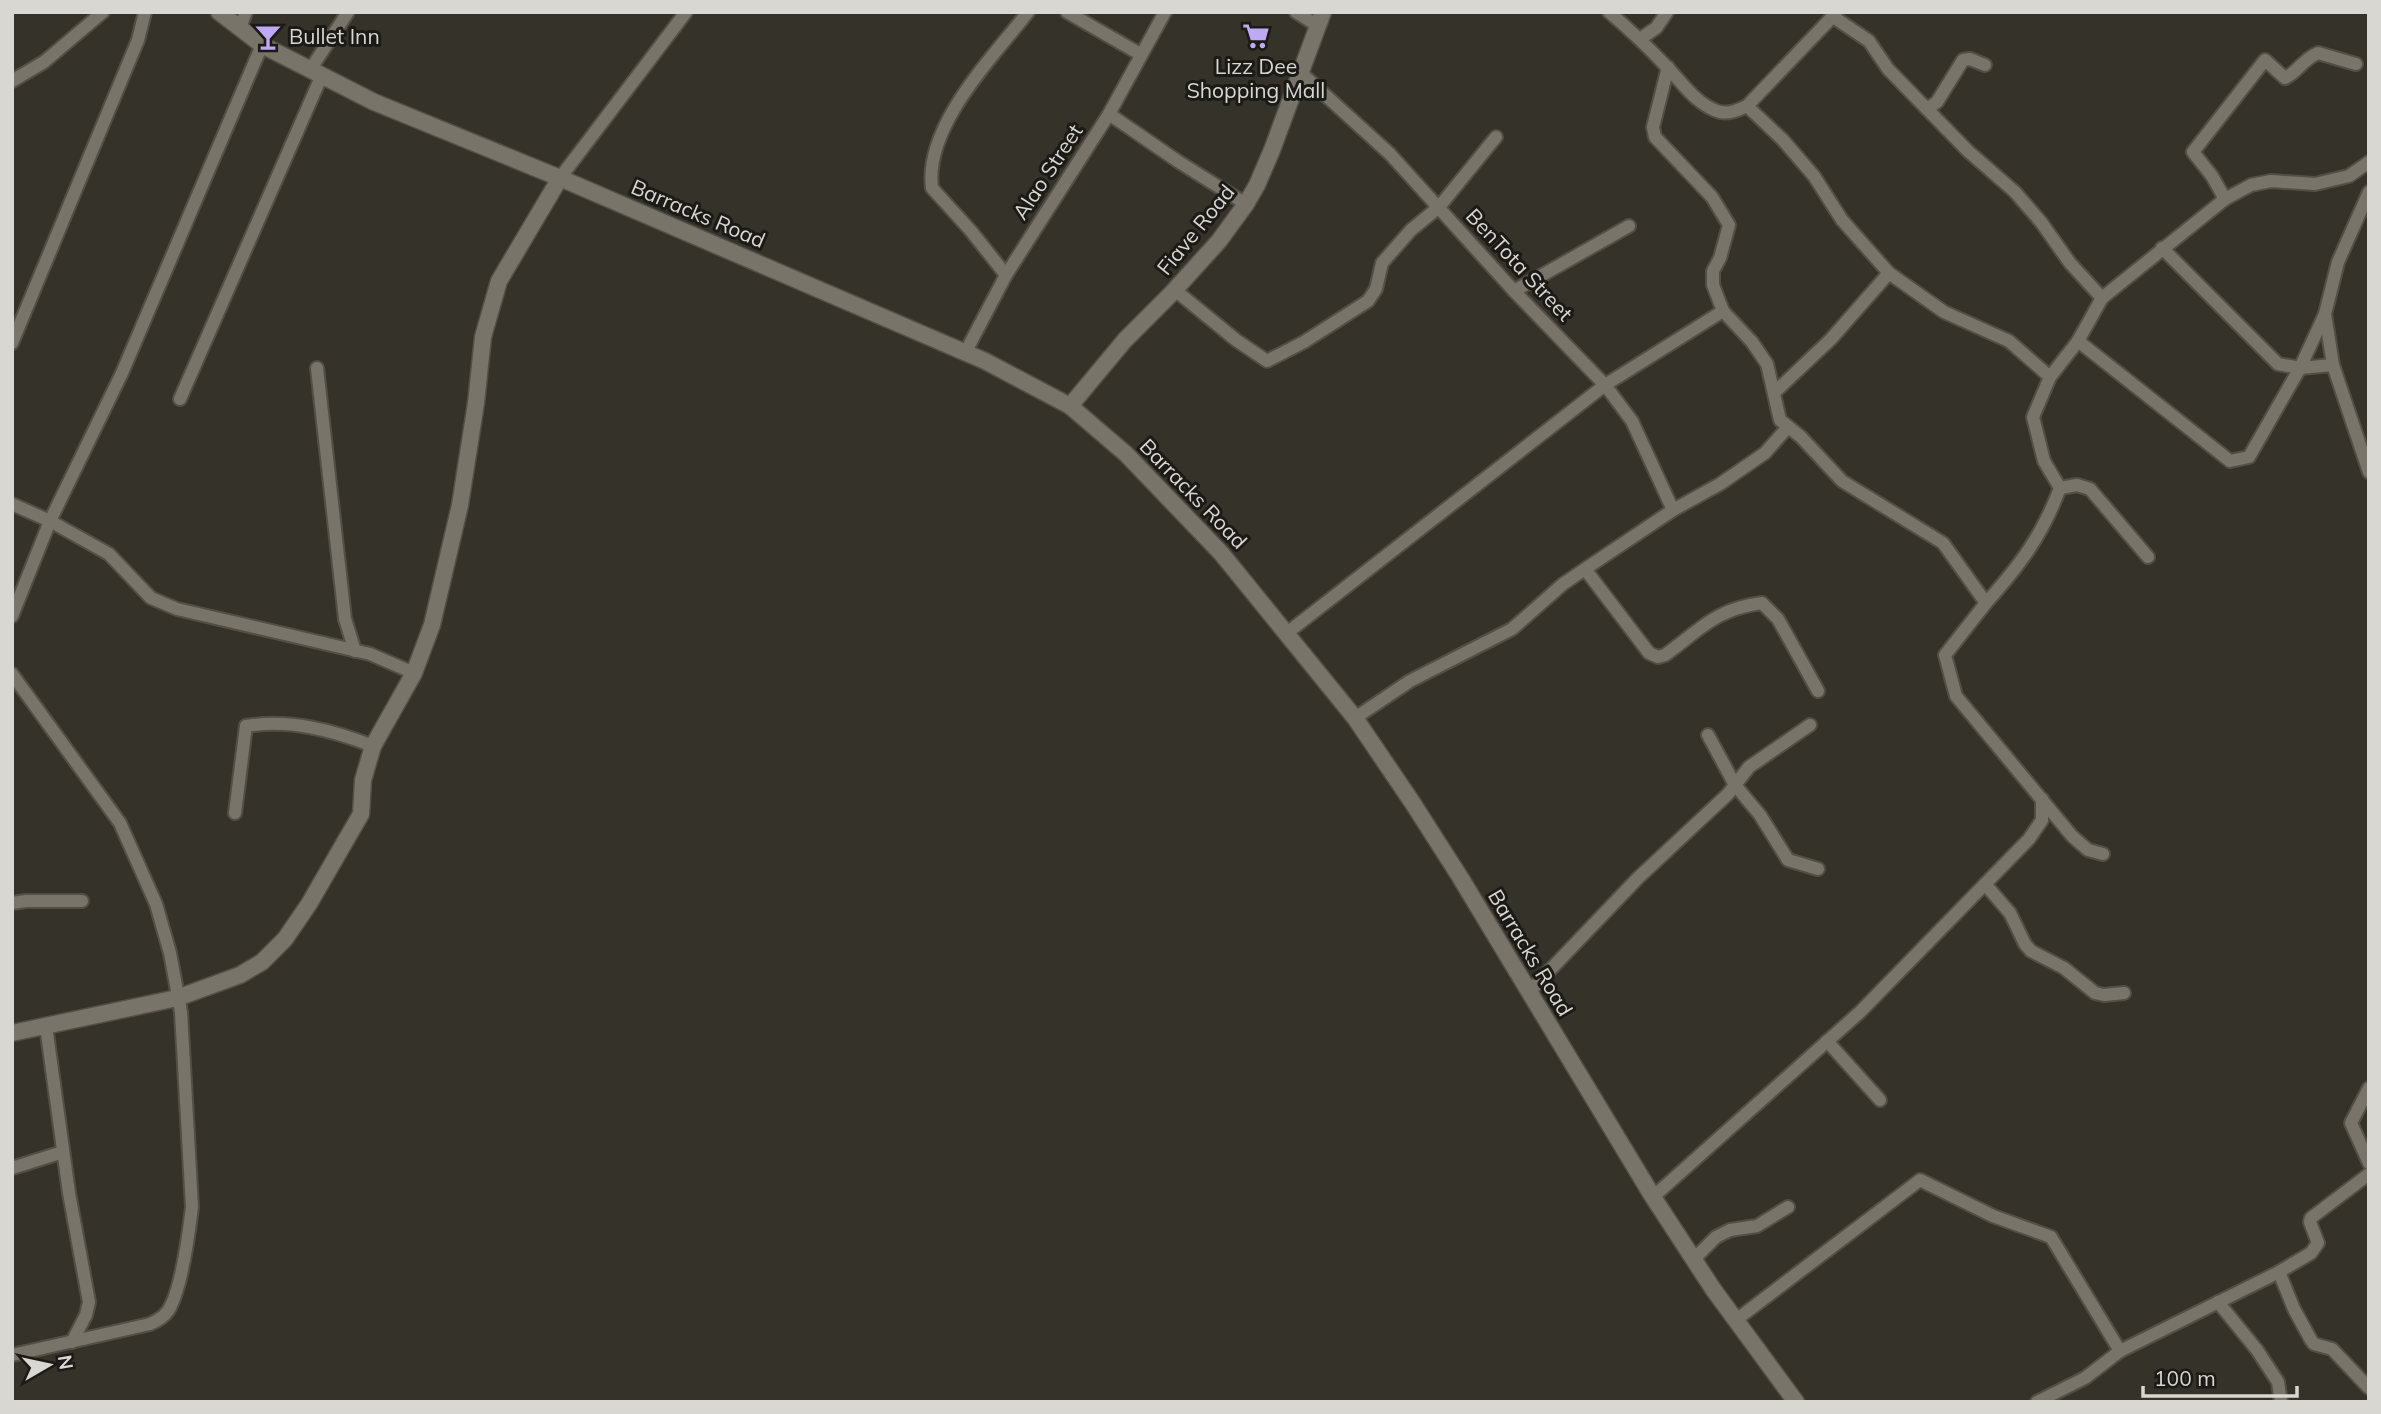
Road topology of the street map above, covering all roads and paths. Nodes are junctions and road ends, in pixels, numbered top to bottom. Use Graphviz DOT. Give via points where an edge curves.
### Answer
graph roads {
  1 [pos="103,12"];
  2 [pos="145,12"];
  3 [pos="219,12"];
  4 [pos="246,12"];
  5 [pos="348,12"];
  6 [pos="686,12"];
  7 [pos="1028,12"];
  8 [pos="1067,12"];
  9 [pos="1165,12"];
  10 [pos="1296,12"];
  11 [pos="1609,12"];
  12 [pos="1656,12"];
  13 [pos="1667,12"];
  14 [pos="1834,14"];
  15 [pos="1321,19"];
  16 [pos="240,28"];
  17 [pos="1656,28"];
  18 [pos="1640,39"];
  19 [pos="262,45"];
  20 [pos="1140,54"];
  21 [pos="2356,64"];
  22 [pos="1985,65"];
  23 [pos="1668,67"];
  24 [pos="316,73"];
  25 [pos="1301,73"];
  26 [pos="12,81"];
  27 [pos="1747,106"];
  28 [pos="1927,109"];
  29 [pos="1109,114"];
  30 [pos="1496,137"];
  31 [pos="2369,162"];
  32 [pos="560,178"];
  33 [pos="2369,192"];
  34 [pos="2225,199"];
  35 [pos="1246,204"];
  36 [pos="1439,207"];
  37 [pos="1629,226"];
  38 [pos="2162,248"];
  39 [pos="1889,273"];
  40 [pos="1006,275"];
  41 [pos="1175,290"];
  42 [pos="1514,290"];
  43 [pos="2102,298"];
  44 [pos="1723,311"];
  45 [pos="2325,314"];
  46 [pos="2078,341"];
  47 [pos="12,343"];
  48 [pos="965,353"];
  49 [pos="2333,365"];
  50 [pos="317,368"];
  51 [pos="2300,368"];
  52 [pos="2050,377"];
  53 [pos="1605,386"];
  54 [pos="1775,392"];
  55 [pos="180,400"];
  56 [pos="1070,406"];
  57 [pos="1788,427"];
  58 [pos="2369,472"];
  59 [pos="2060,488"];
  60 [pos="12,504"];
  61 [pos="1673,510"];
  62 [pos="50,521"];
  63 [pos="2148,557"];
  64 [pos="1585,569"];
  65 [pos="1986,603"];
  66 [pos="12,617"];
  67 [pos="1287,633"];
  68 [pos="355,650"];
  69 [pos="414,673"];
  70 [pos="12,674"];
  71 [pos="1818,691"];
  72 [pos="1355,718"];
  73 [pos="1810,725"];
  74 [pos="1708,735"];
  75 [pos="373,746"];
  76 [pos="1735,785"];
  77 [pos="2042,799"];
  78 [pos="235,813"];
  79 [pos="2103,854"];
  80 [pos="1818,869"];
  81 [pos="1985,884"];
  82 [pos="82,901"];
  83 [pos="12,903"];
  84 [pos="1530,992"];
  85 [pos="2124,993"];
  86 [pos="177,998"];
  87 [pos="46,1026"];
  88 [pos="12,1033"];
  89 [pos="1827,1041"];
  90 [pos="2369,1088"];
  91 [pos="1880,1100"];
  92 [pos="63,1152"];
  93 [pos="2369,1163"];
  94 [pos="12,1168"];
  95 [pos="2369,1174"];
  96 [pos="1653,1197"];
  97 [pos="1788,1207"];
  98 [pos="1694,1259"];
  99 [pos="2279,1272"];
  100 [pos="2218,1302"];
  101 [pos="1736,1320"];
  102 [pos="72,1342"];
  103 [pos="2120,1351"];
  104 [pos="12,1355"];
  105 [pos="2369,1388"];
  106 [pos="1796,1402"];
  107 [pos="2037,1402"];
  108 [pos="2281,1402"];
  1 -- 26 [label="street" via="44,62"];
  2 -- 47 [label="street" via="138,40"];
  3 -- 16 [label="street, Barracks Road"];
  4 -- 16 [label="street"];
  5 -- 24 [label="street"];
  6 -- 32 [label="street"];
  7 -- 40 [label="street" via="954,110 935,152 932,181 932,188"];
  8 -- 20 [label="street"];
  9 -- 20 [label="street, Alao Street"];
  10 -- 15 [label="street"];
  11 -- 18 [label="street"];
  12 -- 17 [label="street"];
  13 -- 17 [label="street"];
  14 -- 27 [label="street"];
  14 -- 28 [label="street" via="1869,41 1888,69"];
  15 -- 25 [label="street, Fiave Road"];
  16 -- 19 [label="street, Barracks Road"];
  17 -- 18 [label="street"];
  18 -- 23 [label="street"];
  19 -- 24 [label="street, Barracks Road"];
  19 -- 62 [label="street" via="122,373"];
  20 -- 29 [label="street, Alao Street"];
  21 -- 34 [label="street" via="2318,53 2304,59 2285,78 2265,60 2193,152"];
  22 -- 28 [label="street" via="1964,60 1937,102"];
  23 -- 27 [label="street" via="1708,106 1730,112"];
  23 -- 44 [label="street" via="1653,127 1655,137 1712,197 1729,225 1713,271"];
  24 -- 32 [label="street, Barracks Road" via="374,102"];
  24 -- 55 [label="street"];
  25 -- 35 [label="street, Fiave Road"];
  25 -- 36 [label="street, BenTota Street" via="1390,154"];
  27 -- 39 [label="street" via="1806,167 1842,220"];
  28 -- 43 [label="street" via="2015,192"];
  29 -- 35 [label="street"];
  29 -- 40 [label="street, Alao Street"];
  30 -- 36 [label="street"];
  31 -- 34 [label="street" via="2349,176 2315,184 2272,181 2251,185"];
  32 -- 48 [label="street, Barracks Road"];
  32 -- 69 [label="street" via="499,281 483,337 460,505 432,625"];
  33 -- 45 [label="street" via="2338,262"];
  34 -- 38 [label="street"];
  35 -- 41 [label="street, Fiave Road"];
  36 -- 41 [label="street" via="1382,263 1368,301 1267,361"];
  36 -- 42 [label="street, BenTota Street"];
  37 -- 42 [label="street"];
  38 -- 43 [label="street"];
  38 -- 51 [label="street" via="2278,364"];
  39 -- 52 [label="street" via="1944,312 2009,341"];
  39 -- 54 [label="street" via="1831,339"];
  40 -- 48 [label="street, Alao Street"];
  41 -- 56 [label="street, Fiave Road" via="1125,340"];
  42 -- 53 [label="street, BenTota Street"];
  43 -- 46 [label="street"];
  44 -- 53 [label="street"];
  44 -- 54 [label="street" via="1767,364"];
  45 -- 49 [label="street"];
  45 -- 51 [label="street"];
  46 -- 51 [label="street" via="2230,460 2249,457"];
  46 -- 52 [label="street"];
  48 -- 56 [label="street, Barracks Road"];
  49 -- 51 [label="street"];
  49 -- 58 [label="street"];
  50 -- 68 [label="street" via="345,619"];
  52 -- 59 [label="street" via="2033,417 2044,461"];
  53 -- 61 [label="street, BenTota Street" via="1632,421"];
  53 -- 67 [label="street"];
  54 -- 57 [label="street" via="1780,420"];
  56 -- 67 [label="street, Barracks Road" via="1165,492"];
  57 -- 61 [label="street" via="1765,453"];
  57 -- 65 [label="street" via="1842,481 1942,543"];
  59 -- 63 [label="street" via="2077,485 2090,489"];
  59 -- 65 [label="street" via="2048,522 2018,568"];
  60 -- 62 [label="street"];
  61 -- 64 [label="street"];
  62 -- 66 [label="street"];
  62 -- 68 [label="street" via="109,554 151,598 177,609"];
  64 -- 71 [label="street" via="1649,653 1658,657 1717,615 1762,603 1778,619"];
  64 -- 72 [label="street" via="1512,629 1410,681"];
  65 -- 77 [label="street" via="1945,655 1956,696"];
  67 -- 72 [label="street, Barracks Road"];
  68 -- 69 [label="street"];
  69 -- 75 [label="street"];
  70 -- 86 [label="street" via="120,823 156,904"];
  72 -- 84 [label="street, Barracks Road"];
  73 -- 76 [label="street" via="1749,767"];
  74 -- 76 [label="street"];
  75 -- 78 [label="street" via="307,726 246,726"];
  75 -- 86 [label="street" via="360,814 285,939 262,962 240,975"];
  76 -- 80 [label="street" via="1787,860"];
  76 -- 84 [label="street"];
  77 -- 79 [label="street" via="2080,844"];
  77 -- 81 [label="street" via="2038,827"];
  81 -- 85 [label="street" via="2010,914 2031,951 2064,968 2095,993"];
  81 -- 89 [label="street"];
  82 -- 83 [label="street"];
  84 -- 96 [label="street, Barracks Road"];
  86 -- 87 [label="street"];
  86 -- 102 [label="street" via="192,1207 175,1295 166,1314 150,1324"];
  87 -- 88 [label="street"];
  87 -- 92 [label="street"];
  89 -- 91 [label="street"];
  89 -- 96 [label="street"];
  90 -- 93 [label="street" via="2351,1123"];
  92 -- 94 [label="street"];
  92 -- 102 [label="street" via="89,1302"];
  95 -- 99 [label="street" via="2314,1216 2310,1222 2318,1243 2311,1253"];
  96 -- 98 [label="street, Barracks Road"];
  97 -- 98 [label="street" via="1757,1226 1716,1237"];
  98 -- 101 [label="street, Barracks Road"];
  99 -- 100 [label="street"];
  99 -- 105 [label="street" via="2314,1344 2332,1349"];
  100 -- 103 [label="street"];
  100 -- 108 [label="street" via="2278,1382"];
  101 -- 103 [label="street" via="1920,1180 1993,1216 2051,1237"];
  101 -- 106 [label="street, Barracks Road"];
  102 -- 104 [label="street"];
  103 -- 107 [label="street" via="2085,1378"];
}
